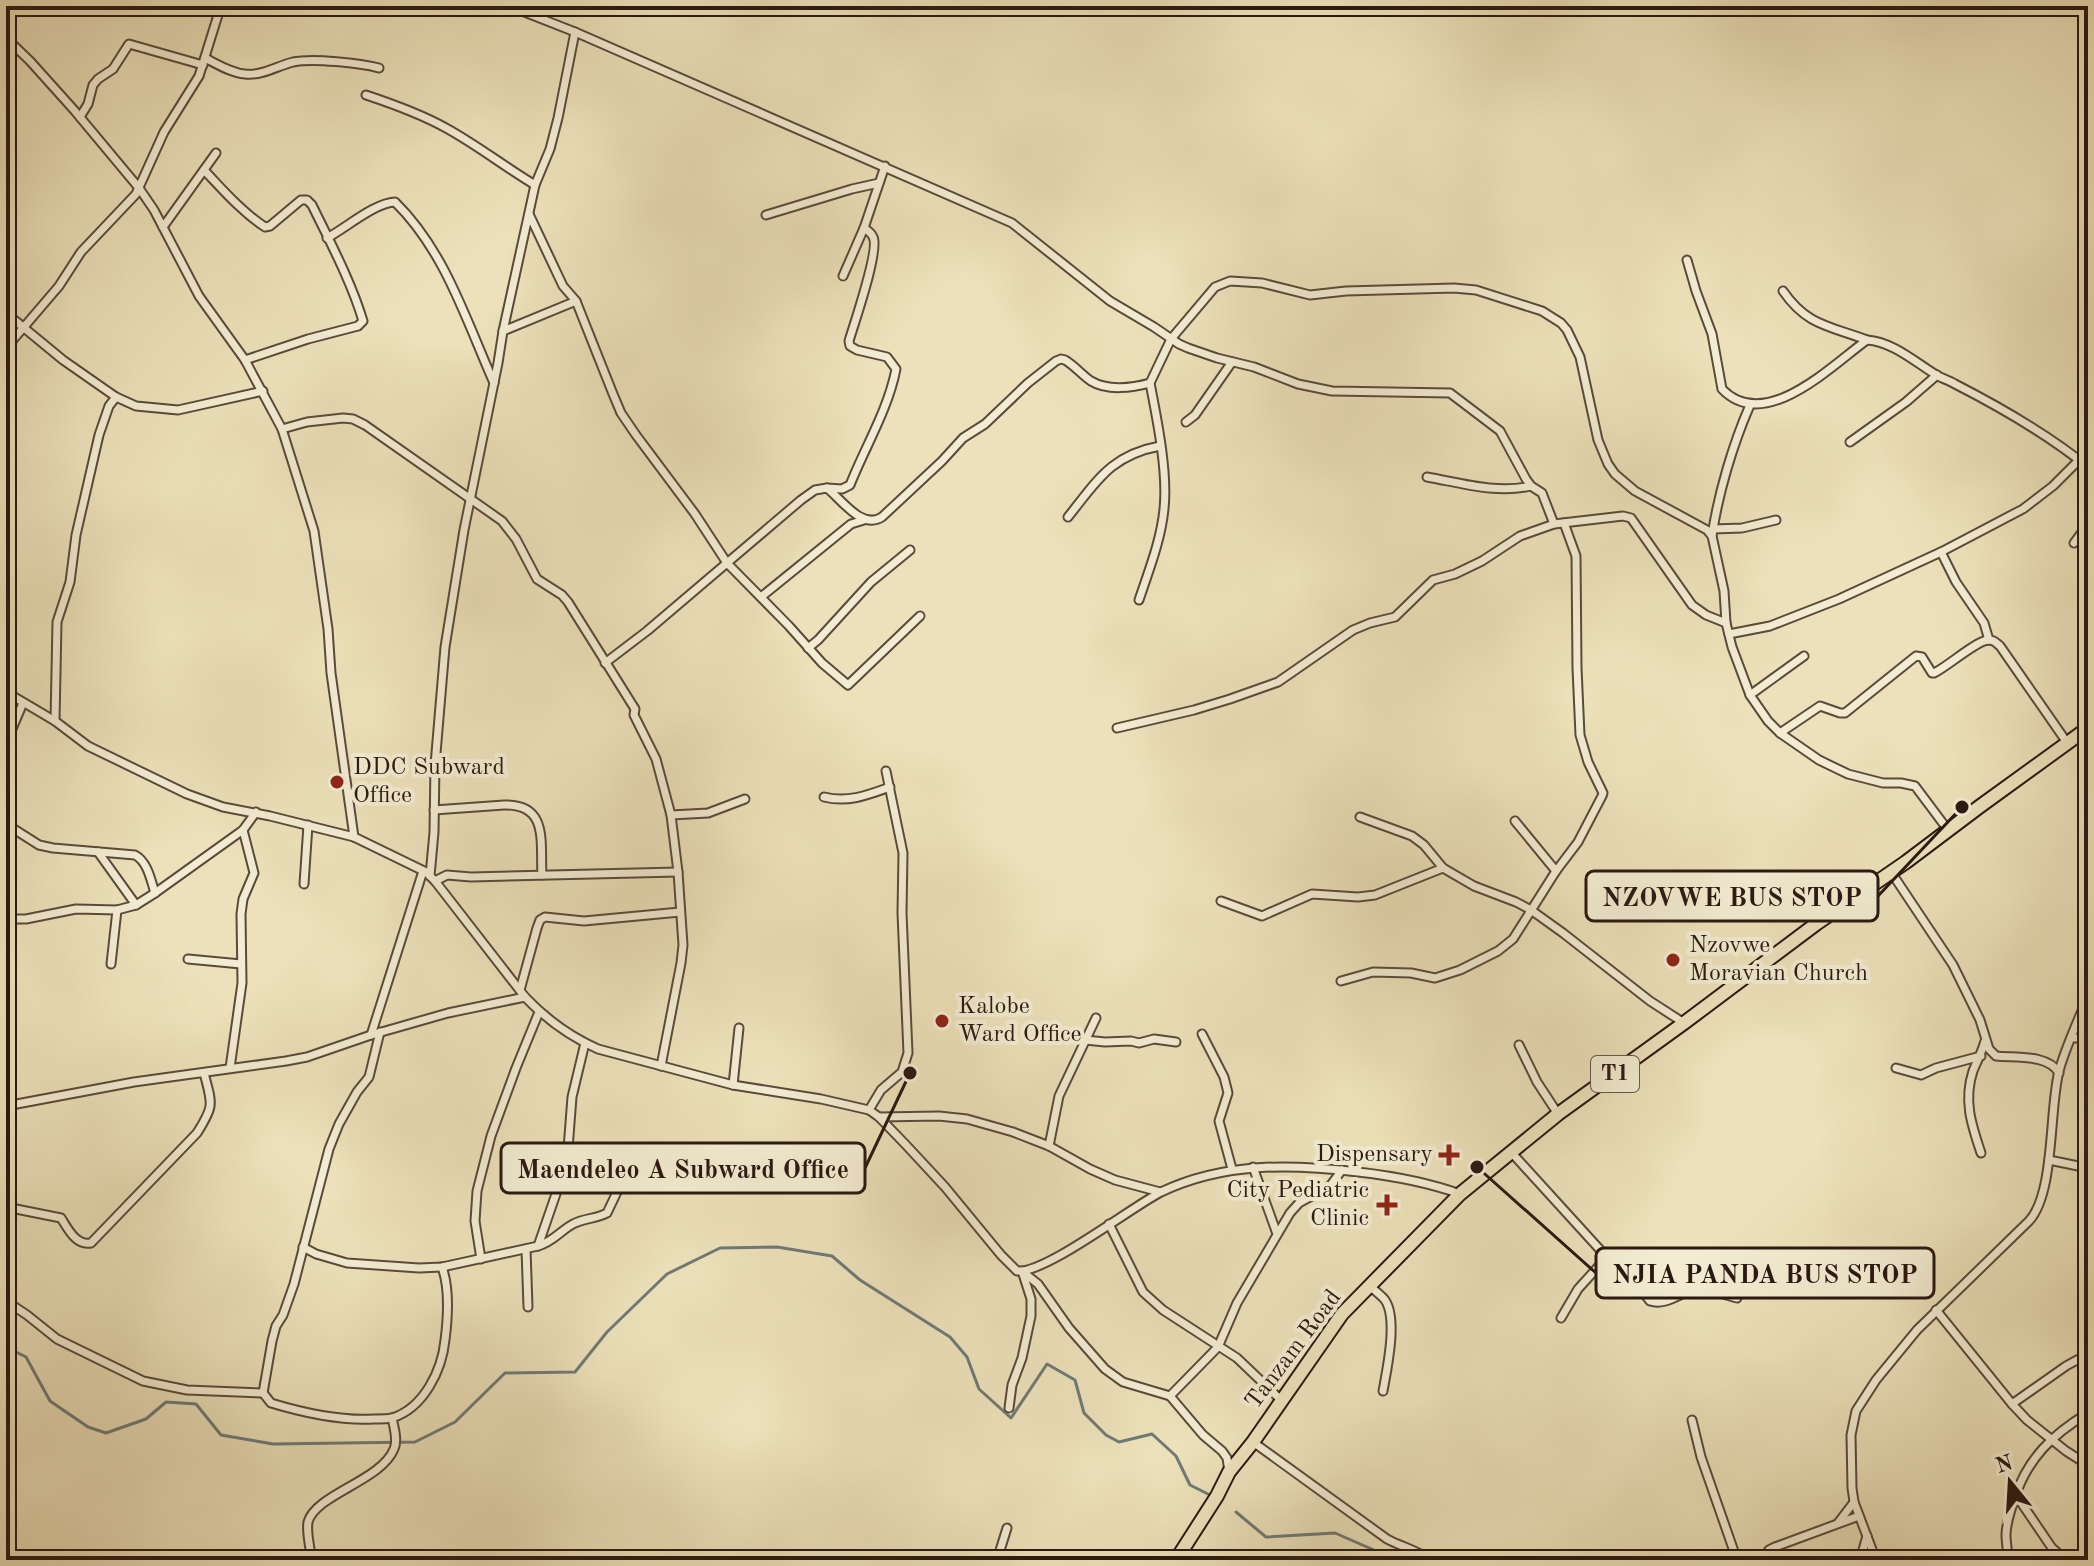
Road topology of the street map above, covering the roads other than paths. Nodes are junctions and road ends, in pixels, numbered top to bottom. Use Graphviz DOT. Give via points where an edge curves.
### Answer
graph roads {
  1 [pos="211,6"];
  2 [pos="509,6"];
  3 [pos="575,32"];
  4 [pos="6,38"];
  5 [pos="204,61"];
  6 [pos="379,68"];
  7 [pos="366,95"];
  8 [pos="80,117"];
  9 [pos="216,153"];
  10 [pos="885,166"];
  11 [pos="204,170"];
  12 [pos="879,183"];
  13 [pos="535,185"];
  14 [pos="139,188"];
  15 [pos="529,214"];
  16 [pos="766,215"];
  17 [pos="163,227"];
  18 [pos="864,228"];
  19 [pos="327,238"];
  20 [pos="1687,260"];
  21 [pos="843,276"];
  22 [pos="1783,291"];
  23 [pos="576,301"];
  24 [pos="6,313"];
  25 [pos="24,328"];
  26 [pos="503,331"];
  27 [pos="1171,339"];
  28 [pos="1867,340"];
  29 [pos="6,348"];
  30 [pos="245,360"];
  31 [pos="1232,362"];
  32 [pos="1937,375"];
  33 [pos="494,383"];
  34 [pos="1150,383"];
  35 [pos="263,391"];
  36 [pos="116,397"];
  37 [pos="1750,405"];
  38 [pos="1186,422"];
  39 [pos="282,429"];
  40 [pos="1850,442"];
  41 [pos="1160,446"];
  42 [pos="2079,460"];
  43 [pos="2088,467"];
  44 [pos="1427,477"];
  45 [pos="1531,486"];
  46 [pos="827,488"];
  47 [pos="470,499"];
  48 [pos="1068,517"];
  49 [pos="865,520"];
  50 [pos="1776,520"];
  51 [pos="1564,523"];
  52 [pos="1554,524"];
  53 [pos="2088,524"];
  54 [pos="1713,533"];
  55 [pos="2074,543"];
  56 [pos="910,550"];
  57 [pos="1941,552"];
  58 [pos="727,563"];
  59 [pos="761,597"];
  60 [pos="1139,600"];
  61 [pos="920,616"];
  62 [pos="1726,623"];
  63 [pos="1729,634"];
  64 [pos="1989,640"];
  65 [pos="808,648"];
  66 [pos="1804,656"];
  67 [pos="605,663"];
  68 [pos="6,692"];
  69 [pos="1750,695"];
  70 [pos="23,703"];
  71 [pos="55,721"];
  72 [pos="1117,728"];
  73 [pos="2088,728"];
  74 [pos="1780,733"];
  75 [pos="6,743"];
  76 [pos="2068,744"];
  77 [pos="886,771"];
  78 [pos="890,787"];
  79 [pos="824,797"];
  80 [pos="745,799"];
  81 [pos="434,810"];
  82 [pos="256,812"];
  83 [pos="671,815"];
  84 [pos="1360,817"];
  85 [pos="1515,821"];
  86 [pos="6,824"];
  87 [pos="308,825"];
  88 [pos="243,830"];
  89 [pos="1948,830"];
  90 [pos="354,837"];
  91 [pos="98,852"];
  92 [pos="1443,868"];
  93 [pos="1556,871"];
  94 [pos="678,872"];
  95 [pos="1891,872"];
  96 [pos="542,875"];
  97 [pos="429,876"];
  98 [pos="1781,876"];
  99 [pos="304,884"];
  100 [pos="155,893"];
  101 [pos="1221,901"];
  102 [pos="136,905"];
  103 [pos="117,910"];
  104 [pos="1531,910"];
  105 [pos="680,912"];
  106 [pos="6,917"];
  107 [pos="1816,924"];
  108 [pos="188,959"];
  109 [pos="111,964"];
  110 [pos="241,964"];
  111 [pos="1341,981"];
  112 [pos="522,994"];
  113 [pos="2088,996"];
  114 [pos="539,1012"];
  115 [pos="1096,1018"];
  116 [pos="1684,1023"];
  117 [pos="739,1028"];
  118 [pos="375,1034"];
  119 [pos="1202,1034"];
  120 [pos="2071,1038"];
  121 [pos="2088,1038"];
  122 [pos="1085,1040"];
  123 [pos="1985,1041"];
  124 [pos="1176,1042"];
  125 [pos="585,1043"];
  126 [pos="1519,1045"];
  127 [pos="1981,1056"];
  128 [pos="661,1066"];
  129 [pos="230,1068"];
  130 [pos="1896,1068"];
  131 [pos="204,1073"];
  132 [pos="2059,1073"];
  133 [pos="733,1085"];
  134 [pos="6,1106"];
  135 [pos="869,1110"];
  136 [pos="1558,1114"];
  137 [pos="879,1117"];
  138 [pos="1049,1146"];
  139 [pos="1511,1152"];
  140 [pos="1981,1153"];
  141 [pos="2049,1160"];
  142 [pos="1253,1167"];
  143 [pos="2088,1168"];
  144 [pos="1232,1169"];
  145 [pos="1342,1170"];
  146 [pos="627,1171"];
  147 [pos="1160,1192"];
  148 [pos="1460,1194"];
  149 [pos="6,1207"];
  150 [pos="1109,1224"];
  151 [pos="1277,1234"];
  152 [pos="538,1246"];
  153 [pos="303,1247"];
  154 [pos="526,1249"];
  155 [pos="1608,1256"];
  156 [pos="481,1259"];
  157 [pos="442,1267"];
  158 [pos="1022,1271"];
  159 [pos="1370,1286"];
  160 [pos="1737,1298"];
  161 [pos="6,1301"];
  162 [pos="528,1307"];
  163 [pos="1936,1310"];
  164 [pos="1561,1318"];
  165 [pos="1218,1347"];
  166 [pos="2088,1354"];
  167 [pos="1383,1391"];
  168 [pos="263,1393"];
  169 [pos="1170,1396"];
  170 [pos="1281,1400"];
  171 [pos="2012,1404"];
  172 [pos="1009,1408"];
  173 [pos="2088,1413"];
  174 [pos="392,1418"];
  175 [pos="1692,1420"];
  176 [pos="2051,1439"];
  177 [pos="1253,1442"];
  178 [pos="2088,1465"];
  179 [pos="1229,1472"];
  180 [pos="2016,1495"];
  181 [pos="1854,1502"];
  182 [pos="1859,1516"];
  183 [pos="1837,1523"];
  184 [pos="1007,1528"];
  185 [pos="1867,1536"];
  186 [pos="311,1560"];
  187 [pos="997,1560"];
  188 [pos="1176,1560"];
  189 [pos="1430,1560"];
  190 [pos="1737,1560"];
  191 [pos="1762,1560"];
  192 [pos="1860,1560"];
  193 [pos="1876,1560"];
  194 [pos="2008,1560"];
  195 [pos="2066,1560"];
  1 -- 5 [label="street" via="218,15"];
  2 -- 3 [label="street"];
  3 -- 10 [label="street"];
  3 -- 13 [label="street" via="550,149"];
  4 -- 8 [label="street"];
  5 -- 6 [label="street" via="248,75 316,60"];
  5 -- 8 [label="street" via="129,44 113,69 93,85"];
  5 -- 14 [label="street"];
  7 -- 13 [label="street" via="444,127"];
  8 -- 14 [label="street"];
  9 -- 11 [label="street"];
  10 -- 12 [label="street"];
  10 -- 27 [label="street" via="1012,223 1110,301"];
  11 -- 17 [label="street"];
  11 -- 19 [label="street" via="265,227 307,200"];
  12 -- 16 [label="street"];
  12 -- 18 [label="street"];
  13 -- 15 [label="street"];
  14 -- 17 [label="street"];
  14 -- 25 [label="street" via="81,252"];
  15 -- 23 [label="street" via="563,286"];
  15 -- 26 [label="street"];
  17 -- 30 [label="street" via="199,296"];
  18 -- 21 [label="street"];
  18 -- 46 [label="street" via="874,242 850,346 887,357 896,369 850,485"];
  19 -- 30 [label="street" via="362,324"];
  19 -- 33 [label="street" via="375,208 395,202 448,277"];
  20 -- 37 [label="street" via="1712,334 1722,389"];
  22 -- 28 [label="street" via="1813,322"];
  23 -- 26 [label="street"];
  23 -- 58 [label="street" via="621,413"];
  24 -- 25 [label="street"];
  25 -- 29 [label="street"];
  25 -- 36 [label="street"];
  26 -- 33 [label="street"];
  27 -- 31 [label="street"];
  27 -- 34 [label="street"];
  27 -- 54 [label="street" via="1215,287 1230,281 1316,296 1465,288 1542,311 1567,330 1580,357 1598,440 1615,474 1635,491"];
  28 -- 32 [label="street" via="1883,343"];
  28 -- 37 [label="street" via="1789,396"];
  30 -- 35 [label="street"];
  31 -- 38 [label="street"];
  31 -- 45 [label="street" via="1332,391 1450,393 1500,431"];
  32 -- 40 [label="street"];
  32 -- 42 [label="street" via="2005,411"];
  33 -- 47 [label="street"];
  34 -- 41 [label="street"];
  34 -- 49 [label="street" via="1104,385 1065,360 1056,361 963,438 882,517"];
  35 -- 36 [label="street" via="178,410 136,406"];
  35 -- 39 [label="street"];
  36 -- 71 [label="street" via="99,435 57,622"];
  37 -- 54 [label="street"];
  39 -- 47 [label="street" via="353,419"];
  39 -- 90 [label="street" via="314,531"];
  41 -- 48 [label="street" via="1115,463"];
  41 -- 60 [label="street" via="1165,475 1161,532"];
  42 -- 43 [label="street"];
  42 -- 57 [label="street" via="2023,509"];
  44 -- 45 [label="street" via="1494,489"];
  45 -- 52 [label="street" via="1542,493"];
  46 -- 49 [label="street"];
  46 -- 58 [label="street" via="801,500"];
  47 -- 67 [label="street" via="508,527 537,579 568,602"];
  47 -- 81 [label="street" via="445,647"];
  49 -- 59 [label="street" via="851,524"];
  50 -- 54 [label="street"];
  51 -- 52 [label="street"];
  51 -- 62 [label="street" via="1631,518 1692,605"];
  51 -- 93 [label="street" via="1576,556 1580,735 1603,793"];
  52 -- 72 [label="street" via="1433,580 1395,617 1353,630 1278,682"];
  53 -- 55 [label="street"];
  54 -- 62 [label="street"];
  56 -- 65 [label="street"];
  57 -- 63 [label="street" via="1770,626"];
  57 -- 64 [label="street"];
  58 -- 59 [label="street"];
  58 -- 67 [label="street"];
  59 -- 65 [label="street"];
  61 -- 65 [label="street" via="848,685"];
  62 -- 63 [label="street"];
  63 -- 69 [label="street"];
  64 -- 74 [label="street" via="1934,673 1916,656 1845,713 1820,706"];
  64 -- 76 [label="street" via="2000,646"];
  66 -- 69 [label="street"];
  67 -- 83 [label="street" via="635,709"];
  68 -- 70 [label="street"];
  69 -- 74 [label="street"];
  70 -- 71 [label="street"];
  70 -- 75 [label="street"];
  71 -- 82 [label="street" via="88,746 187,794"];
  73 -- 76 [label="highway, Tanzam Road / T1"];
  74 -- 89 [label="street" via="1848,774 1915,786"];
  76 -- 89 [label="highway, Tanzam Road / T1"];
  77 -- 78 [label="street"];
  78 -- 79 [label="street" via="853,799"];
  78 -- 135 [label="street" via="903,853 908,1053 902,1072 881,1090"];
  80 -- 83 [label="street" via="708,813"];
  81 -- 96 [label="street" via="527,808 539,824"];
  81 -- 97 [label="street"];
  82 -- 87 [label="street"];
  82 -- 88 [label="street"];
  83 -- 94 [label="street"];
  84 -- 92 [label="street" via="1412,836"];
  85 -- 93 [label="street"];
  86 -- 91 [label="street" via="39,845"];
  87 -- 90 [label="street"];
  87 -- 99 [label="street"];
  88 -- 100 [label="street"];
  88 -- 110 [label="street" via="254,873 243,899"];
  89 -- 95 [label="highway, Tanzam Road / T1"];
  90 -- 97 [label="street"];
  91 -- 100 [label="street" via="140,858"];
  91 -- 102 [label="street"];
  92 -- 101 [label="street" via="1375,895 1312,894 1262,916"];
  92 -- 104 [label="street"];
  93 -- 104 [label="street"];
  94 -- 96 [label="street"];
  94 -- 105 [label="street"];
  95 -- 107 [label="highway, Tanzam Road / T1"];
  95 -- 123 [label="street" via="1953,965"];
  96 -- 97 [label="street"];
  97 -- 112 [label="street"];
  97 -- 118 [label="street"];
  98 -- 107 [label="street"];
  100 -- 102 [label="street"];
  102 -- 103 [label="street"];
  103 -- 106 [label="street"];
  103 -- 109 [label="street"];
  104 -- 111 [label="street" via="1507,944 1460,970 1435,978 1373,972"];
  104 -- 116 [label="street"];
  105 -- 112 [label="street" via="584,921 545,917 537,928"];
  105 -- 128 [label="street" via="681,963"];
  107 -- 116 [label="highway, Tanzam Road / T1"];
  108 -- 110 [label="street"];
  110 -- 129 [label="street"];
  112 -- 114 [label="street"];
  112 -- 118 [label="street"];
  113 -- 120 [label="street"];
  114 -- 125 [label="street"];
  114 -- 156 [label="street" via="496,1122 477,1191"];
  115 -- 122 [label="street"];
  116 -- 136 [label="highway, Tanzam Road / T1"];
  117 -- 133 [label="street"];
  118 -- 129 [label="street" via="307,1057"];
  118 -- 153 [label="street" via="369,1077 351,1101 329,1149"];
  119 -- 144 [label="street" via="1228,1093 1219,1121"];
  120 -- 121 [label="street"];
  120 -- 132 [label="street"];
  122 -- 124 [label="street"];
  122 -- 138 [label="street" via="1059,1096"];
  123 -- 127 [label="street"];
  123 -- 132 [label="street" via="1996,1056 2046,1061"];
  125 -- 128 [label="street"];
  125 -- 152 [label="street" via="572,1097 567,1162"];
  126 -- 136 [label="street"];
  127 -- 130 [label="street" via="1921,1075"];
  127 -- 140 [label="street" via="1968,1101"];
  128 -- 133 [label="street"];
  129 -- 131 [label="street"];
  131 -- 134 [label="street"];
  131 -- 149 [label="street" via="212,1102 197,1133 91,1243 80,1242 61,1218"];
  132 -- 141 [label="street"];
  133 -- 135 [label="street"];
  135 -- 137 [label="street"];
  136 -- 139 [label="highway, Tanzam Road / T1"];
  137 -- 138 [label="street" via="952,1116"];
  137 -- 158 [label="street" via="1001,1255"];
  138 -- 147 [label="street" via="1115,1180"];
  139 -- 148 [label="highway, Tanzam Road / T1"];
  139 -- 155 [label="street"];
  141 -- 143 [label="street"];
  141 -- 163 [label="street" via="2033,1216"];
  142 -- 144 [label="street"];
  142 -- 145 [label="street"];
  142 -- 151 [label="street"];
  144 -- 147 [label="street"];
  145 -- 148 [label="street"];
  145 -- 151 [label="street" via="1330,1186 1299,1203"];
  146 -- 152 [label="street" via="607,1213 578,1222"];
  147 -- 150 [label="street"];
  148 -- 159 [label="highway, Tanzam Road / T1"];
  150 -- 158 [label="street"];
  150 -- 165 [label="street" via="1143,1292"];
  151 -- 165 [label="street"];
  152 -- 154 [label="street"];
  153 -- 157 [label="street" via="360,1265"];
  153 -- 168 [label="street" via="276,1326"];
  154 -- 156 [label="street"];
  154 -- 162 [label="street"];
  155 -- 160 [label="street" via="1655,1303 1701,1289"];
  155 -- 164 [label="street"];
  156 -- 157 [label="street"];
  157 -- 174 [label="street" via="447,1308 441,1360 416,1403"];
  158 -- 169 [label="street" via="1105,1369 1123,1382"];
  158 -- 172 [label="street" via="1031,1316"];
  159 -- 167 [label="street" via="1385,1300 1391,1318"];
  159 -- 170 [label="highway, Tanzam Road / T1" via="1342,1314"];
  161 -- 168 [label="street" via="57,1339 143,1381 187,1390"];
  163 -- 171 [label="street"];
  163 -- 181 [label="street" via="1856,1411 1851,1435"];
  165 -- 169 [label="street"];
  165 -- 170 [label="street"];
  166 -- 171 [label="street"];
  168 -- 174 [label="street" via="271,1403 316,1415"];
  169 -- 179 [label="street" via="1222,1451"];
  170 -- 177 [label="highway, Tanzam Road / T1"];
  171 -- 176 [label="street"];
  173 -- 176 [label="street"];
  174 -- 186 [label="street" via="396,1446 378,1469 311,1516"];
  175 -- 190 [label="street"];
  176 -- 178 [label="street"];
  176 -- 180 [label="street" via="2032,1459"];
  177 -- 179 [label="highway, Tanzam Road / T1"];
  177 -- 189 [label="street" via="1387,1539"];
  179 -- 188 [label="highway, Tanzam Road / T1"];
  180 -- 194 [label="street" via="2006,1535"];
  180 -- 195 [label="street"];
  181 -- 182 [label="street"];
  181 -- 183 [label="street"];
  182 -- 183 [label="street"];
  182 -- 185 [label="street"];
  183 -- 191 [label="street" via="1775,1547"];
  184 -- 187 [label="street"];
  185 -- 192 [label="street"];
  185 -- 193 [label="street"];
}
